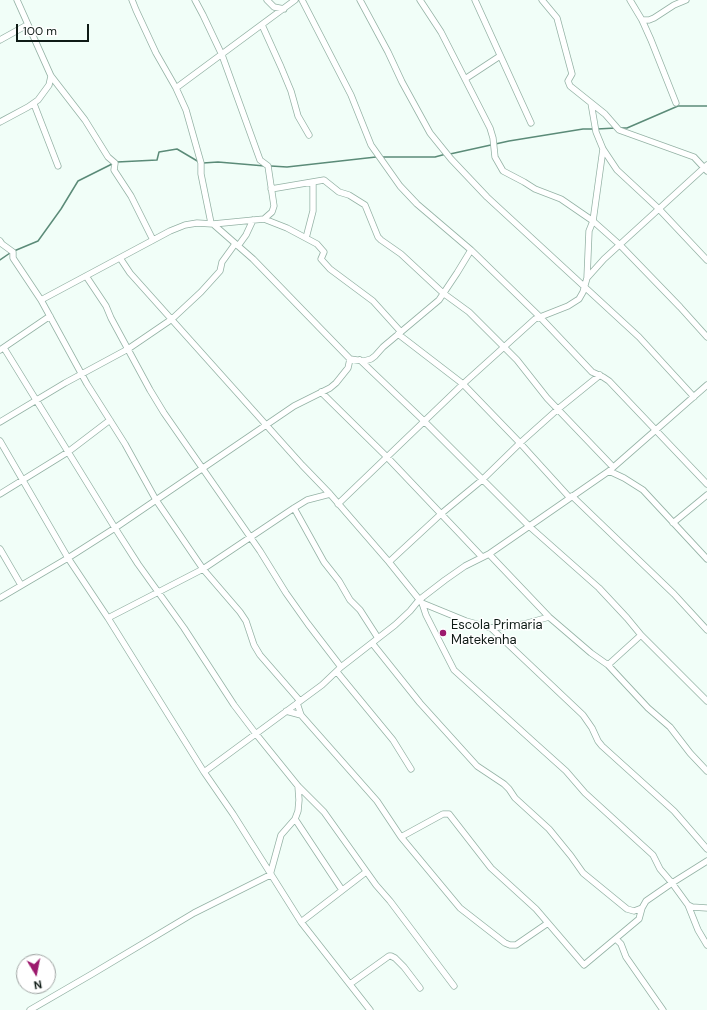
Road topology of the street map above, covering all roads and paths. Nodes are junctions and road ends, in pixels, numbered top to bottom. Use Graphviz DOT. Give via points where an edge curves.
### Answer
graph roads {
  1 [pos="17,0"];
  2 [pos="132,0"];
  3 [pos="195,0"];
  4 [pos="267,0"];
  5 [pos="295,0"];
  6 [pos="302,0"];
  7 [pos="360,0"];
  8 [pos="420,0"];
  9 [pos="475,0"];
  10 [pos="542,0"];
  11 [pos="630,0"];
  12 [pos="686,0"];
  13 [pos="274,6"];
  14 [pos="284,8"];
  15 [pos="274,15"];
  16 [pos="642,20"];
  17 [pos="27,25"];
  18 [pos="262,25"];
  19 [pos="0,40"];
  20 [pos="222,55"];
  21 [pos="500,56"];
  22 [pos="51,76"];
  23 [pos="464,79"];
  24 [pos="176,88"];
  25 [pos="591,103"];
  26 [pos="676,103"];
  27 [pos="34,104"];
  28 [pos="0,122"];
  29 [pos="531,123"];
  30 [pos="309,135"];
  31 [pos="602,149"];
  32 [pos="58,166"];
  33 [pos="706,168"];
  34 [pos="313,182"];
  35 [pos="271,189"];
  36 [pos="659,209"];
  37 [pos="264,219"];
  38 [pos="253,220"];
  39 [pos="593,221"];
  40 [pos="212,223"];
  41 [pos="306,238"];
  42 [pos="153,240"];
  43 [pos="0,241"];
  44 [pos="237,245"];
  45 [pos="620,245"];
  46 [pos="471,250"];
  47 [pos="120,258"];
  48 [pos="707,260"];
  49 [pos="86,276"];
  50 [pos="587,278"];
  51 [pos="585,286"];
  52 [pos="443,293"];
  53 [pos="41,300"];
  54 [pos="50,316"];
  55 [pos="539,316"];
  56 [pos="172,319"];
  57 [pos="399,333"];
  58 [pos="707,337"];
  59 [pos="503,347"];
  60 [pos="2,349"];
  61 [pos="128,349"];
  62 [pos="350,359"];
  63 [pos="360,360"];
  64 [pos="82,374"];
  65 [pos="600,375"];
  66 [pos="463,384"];
  67 [pos="707,385"];
  68 [pos="321,392"];
  69 [pos="694,397"];
  70 [pos="36,400"];
  71 [pos="558,409"];
  72 [pos="110,420"];
  73 [pos="424,421"];
  74 [pos="0,422"];
  75 [pos="266,425"];
  76 [pos="655,431"];
  77 [pos="0,441"];
  78 [pos="520,443"];
  79 [pos="68,452"];
  80 [pos="387,457"];
  81 [pos="203,468"];
  82 [pos="611,469"];
  83 [pos="482,480"];
  84 [pos="22,481"];
  85 [pos="707,484"];
  86 [pos="0,494"];
  87 [pos="330,494"];
  88 [pos="707,495"];
  89 [pos="571,497"];
  90 [pos="156,500"];
  91 [pos="338,504"];
  92 [pos="294,508"];
  93 [pos="442,513"];
  94 [pos="673,523"];
  95 [pos="530,527"];
  96 [pos="115,528"];
  97 [pos="249,536"];
  98 [pos="0,549"];
  99 [pos="489,554"];
  100 [pos="482,557"];
  101 [pos="68,558"];
  102 [pos="707,559"];
  103 [pos="389,562"];
  104 [pos="203,569"];
  105 [pos="21,585"];
  106 [pos="158,593"];
  107 [pos="0,598"];
  108 [pos="421,602"];
  109 [pos="549,616"];
  110 [pos="108,618"];
  111 [pos="491,628"];
  112 [pos="707,630"];
  113 [pos="641,635"];
  114 [pos="378,638"];
  115 [pos="372,643"];
  116 [pos="608,665"];
  117 [pos="341,667"];
  118 [pos="337,672"];
  119 [pos="707,701"];
  120 [pos="298,702"];
  121 [pos="286,711"];
  122 [pos="301,715"];
  123 [pos="256,734"];
  124 [pos="411,769"];
  125 [pos="707,771"];
  126 [pos="204,772"];
  127 [pos="298,786"];
  128 [pos="295,819"];
  129 [pos="401,836"];
  130 [pos="707,849"];
  131 [pos="707,861"];
  132 [pos="366,872"];
  133 [pos="270,875"];
  134 [pos="672,883"];
  135 [pos="342,890"];
  136 [pos="688,905"];
  137 [pos="642,908"];
  138 [pos="707,908"];
  139 [pos="301,922"];
  140 [pos="548,923"];
  141 [pos="616,938"];
  142 [pos="707,944"];
  143 [pos="350,984"];
  144 [pos="454,986"];
  145 [pos="420,988"];
  146 [pos="30,1010"];
  147 [pos="370,1010"];
  148 [pos="663,1010"];
  1 -- 17 [label="street"];
  2 -- 24 [label="street" via="156,53"];
  3 -- 20 [label="street"];
  4 -- 13 [label="street"];
  5 -- 14 [label="street"];
  6 -- 46 [label="street" via="351,95 371,145 400,186 417,204"];
  7 -- 51 [label="street" via="430,133 487,197"];
  8 -- 23 [label="street" via="441,32"];
  9 -- 21 [label="street"];
  10 -- 25 [label="street" via="556,18 561,31 572,74 570,86"];
  11 -- 16 [label="street"];
  12 -- 16 [label="street" via="674,4 654,18"];
  13 -- 14 [label="street"];
  13 -- 15 [label="street"];
  14 -- 15 [label="street"];
  15 -- 18 [label="street"];
  16 -- 26 [label="street"];
  17 -- 19 [label="street"];
  17 -- 22 [label="street"];
  18 -- 20 [label="street"];
  18 -- 30 [label="street" via="291,91 298,116"];
  20 -- 24 [label="street"];
  20 -- 35 [label="street" via="260,160 268,166"];
  21 -- 23 [label="street"];
  21 -- 29 [label="street"];
  22 -- 27 [label="street" via="49,84"];
  22 -- 42 [label="street" via="108,157 115,162 114,170 131,196"];
  23 -- 39 [label="street" via="490,128 495,157 503,171 535,189 561,199"];
  24 -- 40 [label="street" via="186,110 201,163"];
  25 -- 31 [label="street"];
  25 -- 33 [label="street" via="619,130 694,157"];
  27 -- 28 [label="street"];
  27 -- 32 [label="street"];
  31 -- 36 [label="street" via="617,170"];
  31 -- 39 [label="street"];
  33 -- 36 [label="street"];
  34 -- 35 [label="street"];
  34 -- 41 [label="street" via="313,211"];
  34 -- 52 [label="street" via="326,180 339,192 365,205 378,237 401,254"];
  35 -- 37 [label="street" via="274,206 272,212"];
  36 -- 45 [label="street"];
  36 -- 48 [label="street"];
  37 -- 38 [label="street"];
  37 -- 41 [label="street"];
  38 -- 40 [label="street"];
  38 -- 44 [label="street" via="246,235"];
  39 -- 45 [label="street"];
  39 -- 50 [label="street"];
  40 -- 42 [label="street" via="185,225"];
  40 -- 44 [label="street"];
  41 -- 57 [label="street" via="323,250 321,259 372,301"];
  42 -- 47 [label="street"];
  43 -- 53 [label="street" via="13,252 13,258"];
  44 -- 56 [label="street" via="222,262 220,271"];
  44 -- 62 [label="street"];
  45 -- 50 [label="street"];
  45 -- 58 [label="street"];
  46 -- 52 [label="street"];
  46 -- 55 [label="street"];
  47 -- 49 [label="street"];
  47 -- 56 [label="street"];
  49 -- 53 [label="street"];
  49 -- 61 [label="street" via="106,306"];
  50 -- 51 [label="street"];
  51 -- 55 [label="street" via="579,299 568,306"];
  51 -- 69 [label="street" via="639,337"];
  52 -- 57 [label="street" via="439,300"];
  52 -- 59 [label="street" via="469,312"];
  53 -- 54 [label="street"];
  54 -- 60 [label="street"];
  54 -- 64 [label="street"];
  55 -- 59 [label="street"];
  55 -- 65 [label="street" via="592,372"];
  56 -- 61 [label="street"];
  56 -- 75 [label="street"];
  57 -- 63 [label="street" via="371,359"];
  57 -- 66 [label="street"];
  59 -- 66 [label="street"];
  59 -- 71 [label="street"];
  60 -- 70 [label="street"];
  61 -- 64 [label="street"];
  61 -- 81 [label="street" via="164,413"];
  62 -- 63 [label="street"];
  62 -- 68 [label="street" via="348,368 336,383"];
  63 -- 73 [label="street"];
  64 -- 70 [label="street"];
  64 -- 72 [label="street"];
  65 -- 71 [label="street"];
  65 -- 76 [label="street" via="609,381"];
  66 -- 73 [label="street"];
  66 -- 78 [label="street"];
  67 -- 69 [label="street"];
  68 -- 75 [label="street"];
  68 -- 80 [label="street"];
  69 -- 76 [label="street"];
  70 -- 74 [label="street"];
  70 -- 79 [label="street"];
  71 -- 78 [label="street"];
  71 -- 82 [label="street"];
  72 -- 79 [label="street"];
  72 -- 90 [label="street"];
  73 -- 80 [label="street"];
  73 -- 83 [label="street"];
  75 -- 81 [label="street"];
  75 -- 87 [label="street"];
  76 -- 82 [label="street"];
  76 -- 85 [label="street"];
  77 -- 84 [label="street"];
  78 -- 83 [label="street"];
  78 -- 89 [label="street"];
  79 -- 84 [label="street"];
  79 -- 96 [label="street"];
  80 -- 91 [label="street"];
  80 -- 93 [label="street"];
  81 -- 90 [label="street"];
  81 -- 97 [label="street"];
  82 -- 89 [label="street"];
  82 -- 94 [label="street" via="643,490"];
  83 -- 93 [label="street"];
  83 -- 95 [label="street"];
  84 -- 86 [label="street"];
  84 -- 101 [label="street"];
  87 -- 91 [label="street"];
  87 -- 92 [label="street" via="307,500"];
  88 -- 94 [label="street"];
  89 -- 95 [label="street"];
  89 -- 112 [label="street" via="674,594"];
  90 -- 96 [label="street"];
  90 -- 104 [label="street"];
  91 -- 103 [label="street"];
  92 -- 97 [label="street"];
  92 -- 114 [label="street" via="324,562"];
  93 -- 100 [label="street"];
  93 -- 103 [label="street"];
  94 -- 102 [label="street"];
  95 -- 99 [label="street"];
  95 -- 113 [label="street" via="599,588"];
  96 -- 101 [label="street"];
  96 -- 106 [label="street"];
  97 -- 104 [label="street"];
  97 -- 117 [label="street" via="304,618"];
  98 -- 105 [label="street"];
  99 -- 100 [label="street"];
  99 -- 109 [label="street"];
  100 -- 108 [label="street" via="445,580"];
  101 -- 105 [label="street"];
  101 -- 110 [label="street"];
  103 -- 108 [label="street"];
  104 -- 106 [label="street"];
  104 -- 120 [label="street" via="240,612 260,655"];
  105 -- 107 [label="street"];
  106 -- 110 [label="street"];
  106 -- 123 [label="street"];
  108 -- 111 [label="street" via="466,621"];
  108 -- 114 [label="street"];
  108 -- 134 [label="street" via="454,670 566,770 585,793 653,855 660,869"];
  109 -- 111 [label="street" via="524,624"];
  109 -- 116 [label="street"];
  110 -- 126 [label="street"];
  111 -- 130 [label="street" via="583,715 602,746 674,811"];
  113 -- 116 [label="street"];
  113 -- 119 [label="street"];
  114 -- 115 [label="street"];
  115 -- 117 [label="street"];
  115 -- 137 [label="street" via="420,703 477,766 509,789 548,829 582,873 627,909 634,911"];
  116 -- 125 [label="street" via="648,708 670,727"];
  117 -- 118 [label="street"];
  118 -- 120 [label="street"];
  118 -- 124 [label="street" via="393,740"];
  120 -- 121 [label="street"];
  120 -- 122 [label="street"];
  121 -- 122 [label="street"];
  121 -- 123 [label="street"];
  122 -- 129 [label="street" via="377,801"];
  123 -- 126 [label="street"];
  123 -- 127 [label="street"];
  126 -- 133 [label="street"];
  127 -- 128 [label="street" via="300,800"];
  127 -- 132 [label="street" via="324,812"];
  128 -- 133 [label="street" via="281,835"];
  128 -- 135 [label="street"];
  129 -- 140 [label="street" via="460,908 505,943 516,946"];
  129 -- 140 [label="street" via="443,814 449,814 491,868"];
  131 -- 134 [label="street"];
  132 -- 135 [label="street"];
  132 -- 144 [label="street"];
  133 -- 139 [label="street"];
  133 -- 146 [label="street" via="194,913"];
  134 -- 136 [label="street"];
  134 -- 137 [label="street" via="646,901"];
  135 -- 139 [label="street"];
  136 -- 138 [label="street"];
  136 -- 142 [label="street"];
  137 -- 141 [label="street" via="639,919"];
  139 -- 143 [label="street"];
  140 -- 141 [label="street" via="584,965"];
  141 -- 148 [label="street" via="626,957"];
  143 -- 145 [label="street" via="391,956 404,967"];
  143 -- 147 [label="street"];
}
